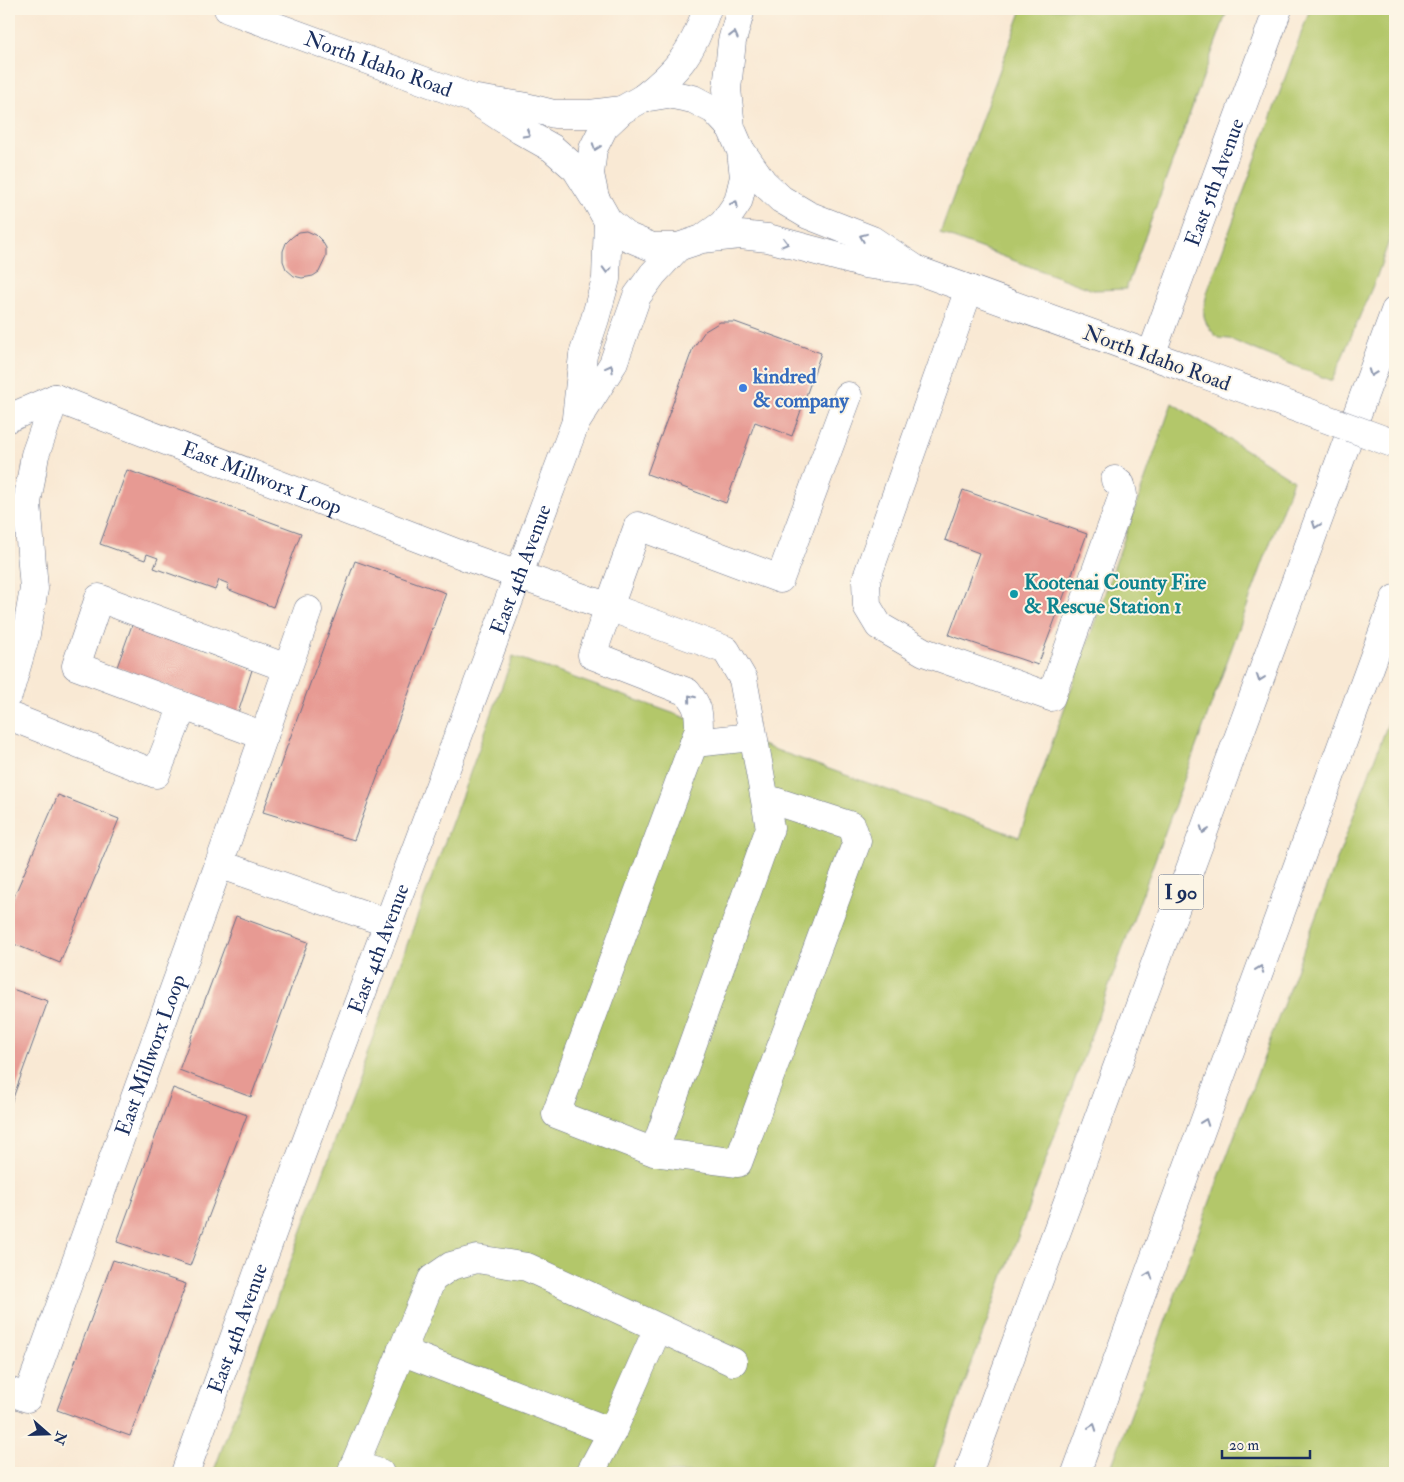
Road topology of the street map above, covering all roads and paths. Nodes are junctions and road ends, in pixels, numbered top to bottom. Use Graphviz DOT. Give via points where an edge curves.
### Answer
graph roads {
  1 [pos="228,9"];
  2 [pos="707,9"];
  3 [pos="741,9"];
  4 [pos="1278,9"];
  5 [pos="472,98"];
  6 [pos="632,104"];
  7 [pos="736,140"];
  8 [pos="601,210"];
  9 [pos="690,243"];
  10 [pos="919,271"];
  11 [pos="969,289"];
  12 [pos="1395,311"];
  13 [pos="1151,355"];
  14 [pos="848,396"];
  15 [pos="55,398"];
  16 [pos="9,418"];
  17 [pos="575,424"];
  18 [pos="1395,444"];
  19 [pos="1115,480"];
  20 [pos="518,576"];
  21 [pos="1395,599"];
  22 [pos="609,607"];
  23 [pos="308,610"];
  24 [pos="287,668"];
  25 [pos="9,693"];
  26 [pos="183,706"];
  27 [pos="9,716"];
  28 [pos="264,736"];
  29 [pos="752,737"];
  30 [pos="694,743"];
  31 [pos="766,798"];
  32 [pos="219,864"];
  33 [pos="388,923"];
  34 [pos="654,1152"];
  35 [pos="658,1328"];
  36 [pos="401,1351"];
  37 [pos="733,1362"];
  38 [pos="9,1391"];
  39 [pos="612,1432"];
  40 [pos="362,1471"];
  41 [pos="185,1473"];
  42 [pos="590,1473"];
  43 [pos="968,1473"];
  44 [pos="1076,1473"];
  1 -- 5 [label="main road, North Idaho Road"];
  2 -- 6 [label="main road" via="700,33 688,55 661,84"];
  7 -- 3 [label="main road, one-way" via="728,89 732,41"];
  4 -- 13 [label="main road, East 5th Avenue"];
  5 -- 6 [label="main road, North Idaho Road" via="554,114 590,114"];
  5 -- 8 [label="main road, North Idaho Road, one-way" via="552,148 576,169"];
  6 -- 7 [label="main road" via="668,94 692,98 714,110"];
  6 -- 8 [label="main road, one-way" via="604,127 593,149 590,174"];
  9 -- 7 [label="main road, one-way" via="723,224 738,202 744,176"];
  10 -- 7 [label="main road, North Idaho Road, one-way" via="872,240 808,215 781,199 763,182"];
  8 -- 9 [label="main road" via="628,238 652,247"];
  8 -- 17 [label="main road, East 4th Avenue, one-way" via="606,279 583,355"];
  9 -- 10 [label="main road, North Idaho Road, one-way" via="740,236 768,238 865,264"];
  17 -- 9 [label="main road, East 4th Avenue, one-way" via="613,364 638,296 653,274"];
  10 -- 11 [label="main road, North Idaho Road"];
  11 -- 13 [label="main road, North Idaho Road"];
  11 -- 19 [label="main road" via="866,580 867,606 879,626 924,652 1051,697 1123,495 1121,485"];
  12 -- 43 [label="main road, I 90, one-way"];
  13 -- 18 [label="main road, North Idaho Road, bridge"];
  14 -- 22 [label="main road" via="780,579 638,526"];
  15 -- 16 [label="main road"];
  15 -- 20 [label="main road, East Millworx Loop"];
  15 -- 25 [label="main road" via="35,455 27,504 34,588 26,634"];
  17 -- 20 [label="main road, East 4th Avenue"];
  20 -- 22 [label="main road, East Millworx Loop"];
  20 -- 33 [label="main road, East 4th Avenue"];
  44 -- 21 [label="main road, one-way"];
  22 -- 29 [label="main road, East Millworx Loop" via="726,650 743,679"];
  30 -- 22 [label="main road, one-way" via="699,729 699,712 687,692 592,655"];
  23 -- 24 [label="main road"];
  24 -- 26 [label="main road" via="99,598 76,666"];
  24 -- 28 [label="main road"];
  26 -- 27 [label="main road" via="156,774"];
  26 -- 28 [label="main road"];
  28 -- 32 [label="main road"];
  29 -- 30 [label="main road"];
  29 -- 31 [label="main road, East Millworx Loop"];
  30 -- 34 [label="main road" via="556,1114"];
  31 -- 34 [label="main road, East Millworx Loop" via="770,828"];
  31 -- 34 [label="main road" via="852,826 857,841 738,1163"];
  32 -- 33 [label="main road"];
  32 -- 38 [label="main road, East Millworx Loop" via="27,1398"];
  33 -- 41 [label="main road, East 4th Avenue"];
  35 -- 36 [label="main road" via="527,1268 477,1259 451,1266 432,1279"];
  35 -- 37 [label="main road"];
  35 -- 39 [label="main road"];
  36 -- 39 [label="main road"];
  36 -- 40 [label="main road"];
  39 -- 42 [label="main road"];
}
